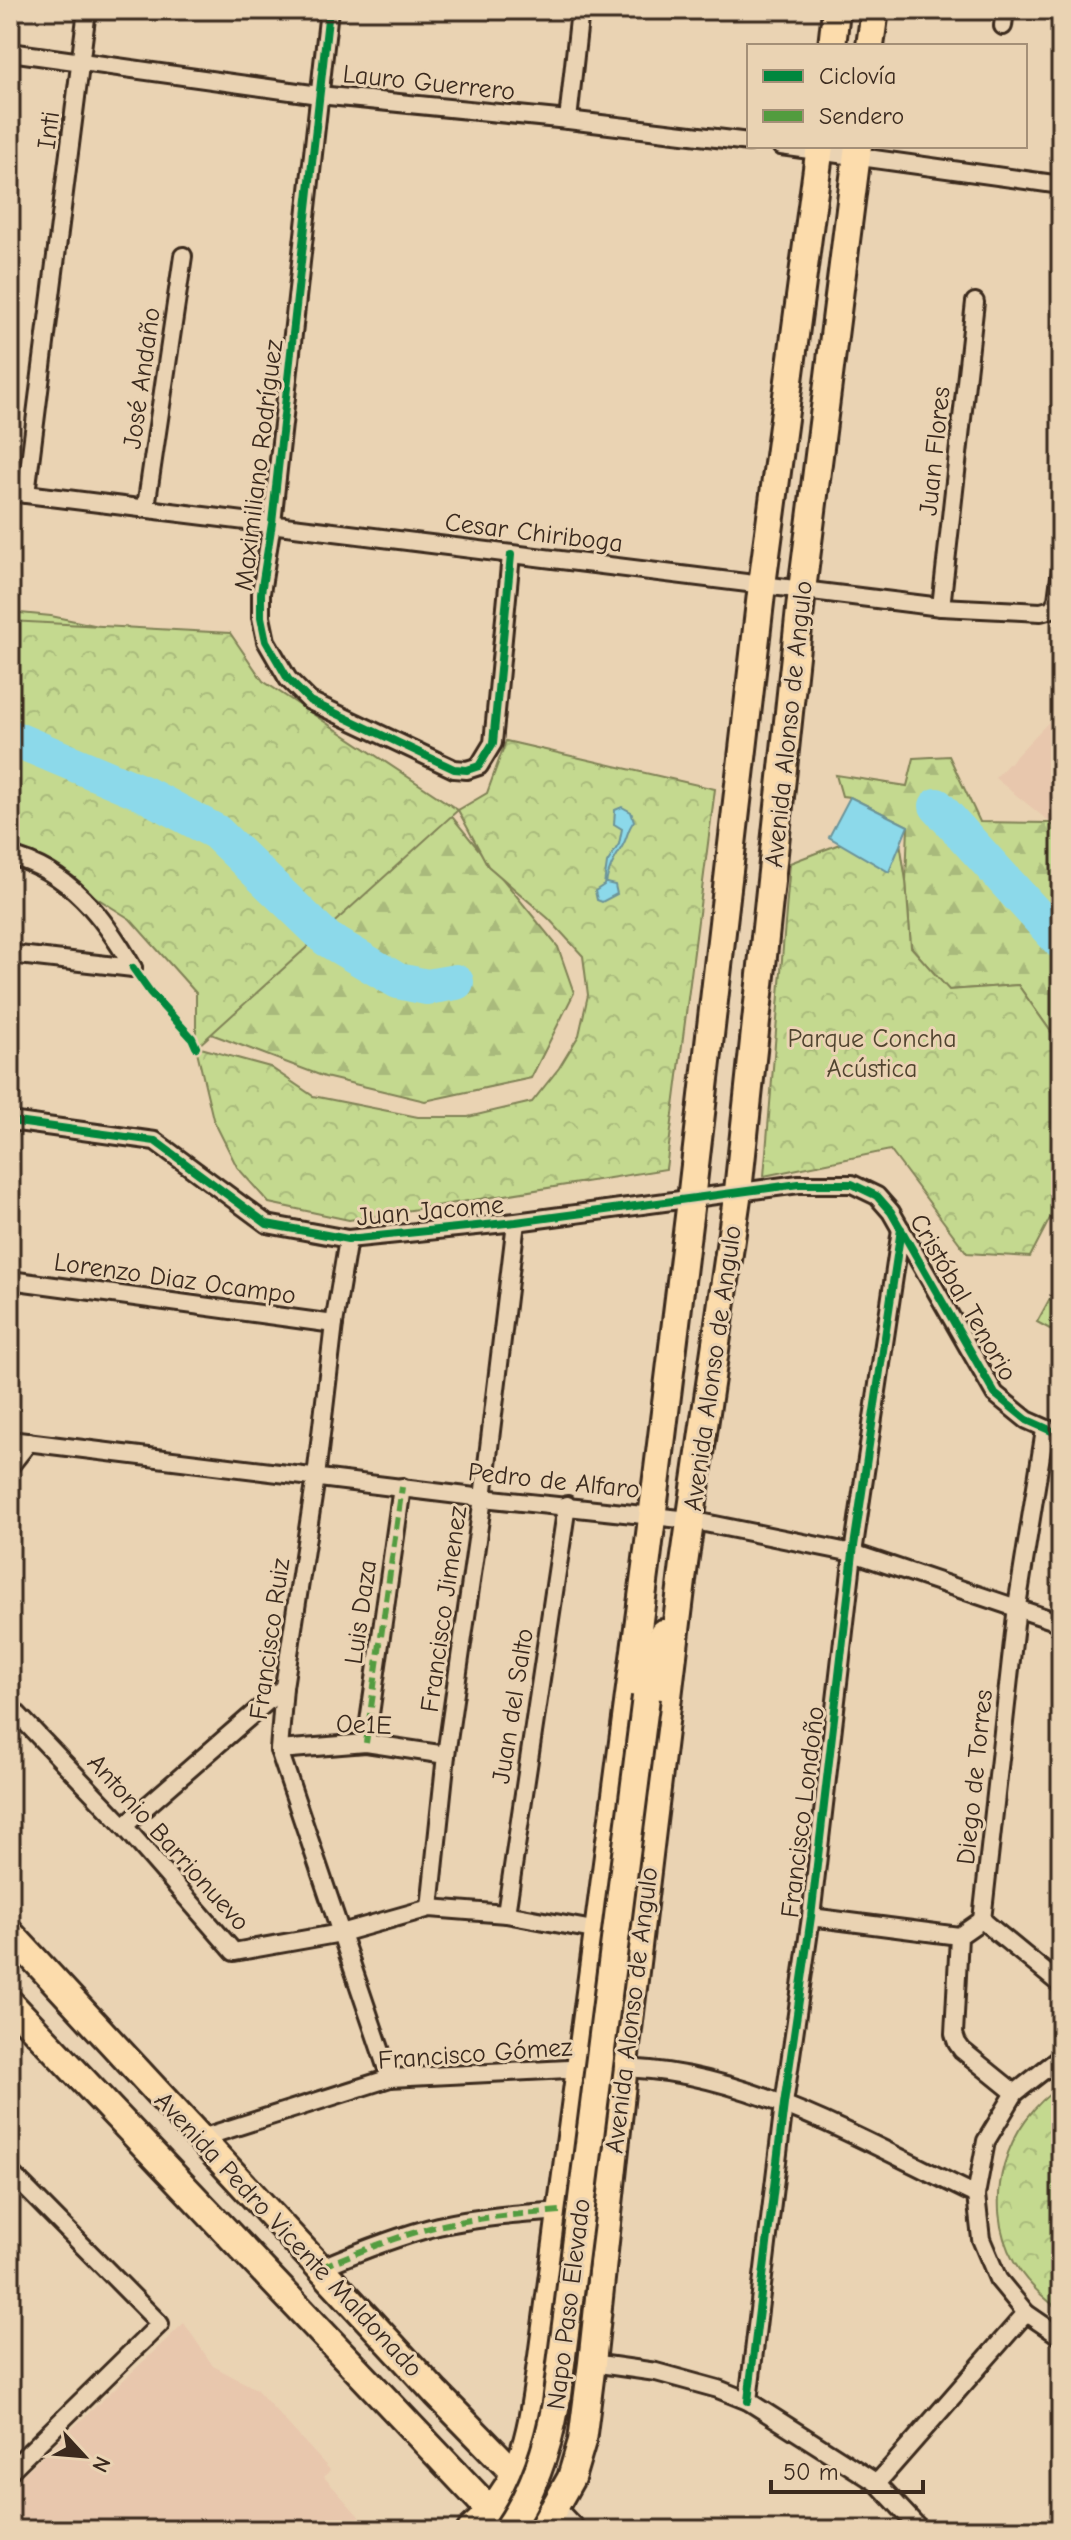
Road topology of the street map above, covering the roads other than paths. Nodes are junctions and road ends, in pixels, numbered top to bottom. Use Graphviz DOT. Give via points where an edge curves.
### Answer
graph roads {
  1 [pos="87,10"];
  2 [pos="329,10"];
  3 [pos="580,10"];
  4 [pos="836,10"];
  5 [pos="875,10"];
  6 [pos="832,44"];
  7 [pos="870,44"];
  8 [pos="10,52"];
  9 [pos="81,62"];
  10 [pos="319,95"];
  11 [pos="568,120"];
  12 [pos="747,142"];
  13 [pos="820,148"];
  14 [pos="857,150"];
  15 [pos="1061,185"];
  16 [pos="183,256"];
  17 [pos="975,302"];
  18 [pos="18,493"];
  19 [pos="146,507"];
  20 [pos="272,523"];
  21 [pos="511,555"];
  22 [pos="1061,569"];
  23 [pos="762,585"];
  24 [pos="802,590"];
  25 [pos="941,607"];
  26 [pos="10,856"];
  27 [pos="10,954"];
  28 [pos="10,1121"];
  29 [pos="738,1191"];
  30 [pos="691,1200"];
  31 [pos="516,1222"];
  32 [pos="901,1229"];
  33 [pos="348,1239"];
  34 [pos="10,1280"];
  35 [pos="334,1324"];
  36 [pos="1053,1432"];
  37 [pos="10,1440"];
  38 [pos="29,1442"];
  39 [pos="10,1466"];
  40 [pos="316,1477"];
  41 [pos="402,1487"];
  42 [pos="483,1498"];
  43 [pos="567,1505"];
  44 [pos="651,1514"];
  45 [pos="690,1520"];
  46 [pos="853,1553"];
  47 [pos="684,1564"];
  48 [pos="646,1567"];
  49 [pos="1017,1606"];
  50 [pos="1061,1623"];
  51 [pos="284,1687"];
  52 [pos="646,1692"];
  53 [pos="10,1706"];
  54 [pos="366,1743"];
  55 [pos="279,1750"];
  56 [pos="446,1755"];
  57 [pos="124,1826"];
  58 [pos="430,1908"];
  59 [pos="506,1914"];
  60 [pos="811,1917"];
  61 [pos="982,1920"];
  62 [pos="599,1931"];
  63 [pos="10,1933"];
  64 [pos="341,1933"];
  65 [pos="959,1936"];
  66 [pos="1061,1984"];
  67 [pos="10,2003"];
  68 [pos="1061,2057"];
  69 [pos="580,2068"];
  70 [pos="623,2068"];
  71 [pos="390,2078"];
  72 [pos="1015,2093"];
  73 [pos="784,2104"];
  74 [pos="201,2138"];
  75 [pos="10,2172"];
  76 [pos="976,2195"];
  77 [pos="561,2211"];
  78 [pos="322,2267"];
  79 [pos="1026,2313"];
  80 [pos="1061,2337"];
  81 [pos="592,2363"];
  82 [pos="748,2401"];
  83 [pos="10,2471"];
  84 [pos="516,2475"];
  85 [pos="877,2483"];
  86 [pos="545,2520"];
  87 [pos="502,2524"];
  88 [pos="471,2530"];
  89 [pos="572,2530"];
  90 [pos="921,2530"];
  1 -- 9 [label="street, Inti"];
  2 -- 10 [label="street, Maximiliano Rodríguez"];
  3 -- 11 [label="street"];
  4 -- 6 [label="main road"];
  5 -- 7 [label="main road"];
  8 -- 9 [label="street, Lauro Guerrero"];
  9 -- 10 [label="street, Lauro Guerrero"];
  9 -- 18 [label="street, Inti"];
  10 -- 11 [label="street, Lauro Guerrero"];
  10 -- 20 [label="street, Maximiliano Rodríguez"];
  11 -- 12 [label="street, Lauro Guerrero"];
  13 -- 14 [label="street"];
  13 -- 23 [label="main road, Avenida Alonso de Angulo"];
  14 -- 15 [label="street"];
  14 -- 24 [label="main road, Avenida Alonso de Angulo"];
  16 -- 19 [label="street, José Andaño"];
  17 -- 25 [label="street, Juan Flores"];
  18 -- 19 [label="street, Cesar Chiriboga"];
  19 -- 20 [label="street, Cesar Chiriboga"];
  20 -- 21 [label="street, Cesar Chiriboga"];
  20 -- 21 [label="street, Maximiliano Rodríguez" via="261,617 266,641 288,679 310,701 454,769 479,766 493,743"];
  21 -- 23 [label="street, Cesar Chiriboga"];
  22 -- 25 [label="street, Cesar Chiriboga" via="1052,609"];
  23 -- 24 [label="street, Cesar Chiriboga"];
  23 -- 30 [label="main road, Avenida Alonso de Angulo"];
  24 -- 25 [label="street, Cesar Chiriboga"];
  24 -- 29 [label="main road, Avenida Alonso de Angulo"];
  26 -- 27 [label="street" via="45,868 71,887 113,932 133,968"];
  28 -- 33 [label="street, Juan Jacome" via="155,1141 267,1224"];
  29 -- 30 [label="street, Cristóbal Tenorio"];
  29 -- 32 [label="street, Cristóbal Tenorio" via="852,1184 885,1203"];
  29 -- 45 [label="main road, Avenida Alonso de Angulo"];
  30 -- 31 [label="street, Juan Jacome"];
  30 -- 44 [label="main road, Avenida Alonso de Angulo"];
  31 -- 33 [label="street, Juan Jacome"];
  31 -- 42 [label="street, Francisco Jimenez"];
  32 -- 36 [label="street, Cristóbal Tenorio" via="995,1394 1016,1413"];
  32 -- 46 [label="street, Francisco Londoño"];
  33 -- 35 [label="street, Francisco Ruiz"];
  34 -- 35 [label="street, Lorenzo Diaz Ocampo"];
  35 -- 40 [label="street, Francisco Ruiz"];
  36 -- 49 [label="street, Diego de Torres"];
  37 -- 38 [label="street, Pedro de Alfaro"];
  38 -- 39 [label="street"];
  38 -- 40 [label="street, Pedro de Alfaro"];
  40 -- 41 [label="street, Pedro de Alfaro"];
  40 -- 51 [label="street, Francisco Ruiz"];
  41 -- 42 [label="street, Pedro de Alfaro"];
  41 -- 54 [label="street, Luis Daza"];
  42 -- 43 [label="street, Pedro de Alfaro"];
  42 -- 56 [label="street, Francisco Jimenez"];
  43 -- 44 [label="street, Pedro de Alfaro"];
  43 -- 59 [label="street, Juan del Salto"];
  44 -- 45 [label="street, Pedro de Alfaro"];
  44 -- 48 [label="main road, Avenida Alonso de Angulo"];
  45 -- 46 [label="street, Pedro de Alfaro"];
  45 -- 47 [label="main road, Avenida Alonso de Angulo"];
  46 -- 49 [label="street, Pedro de Alfaro"];
  46 -- 60 [label="street, Francisco Londoño"];
  47 -- 52 [label="main road, Napo Paso Elevado"];
  47 -- 70 [label="main road, Avenida Alonso de Angulo"];
  48 -- 52 [label="main road, Napo Paso Elevado"];
  48 -- 62 [label="main road, Avenida Alonso de Angulo"];
  49 -- 50 [label="street, Pedro de Alfaro"];
  49 -- 61 [label="street, Diego de Torres"];
  51 -- 55 [label="street, Francisco Ruiz"];
  51 -- 57 [label="street"];
  52 -- 87 [label="main road, Napo Paso Elevado, bridge" via="556,2403 539,2471 521,2508"];
  53 -- 57 [label="street, Antonio Barrionuevo"];
  54 -- 55 [label="street, Oe1E"];
  54 -- 56 [label="street, Oe1E"];
  55 -- 64 [label="street, Francisco Ruiz"];
  56 -- 58 [label="street, Francisco Jimenez"];
  57 -- 64 [label="street, Antonio Barrionuevo" via="234,1952"];
  58 -- 59 [label="street, Antonio Barrionuevo"];
  58 -- 64 [label="street, Antonio Barrionuevo"];
  59 -- 62 [label="street, Antonio Barrionuevo"];
  60 -- 65 [label="street"];
  60 -- 73 [label="street, Francisco Londoño"];
  61 -- 65 [label="street"];
  61 -- 66 [label="street"];
  62 -- 69 [label="main road, Avenida Alonso de Angulo"];
  63 -- 74 [label="main road, Avenida Pedro Vicente Maldonado"];
  64 -- 71 [label="street, Francisco Ruiz"];
  65 -- 72 [label="street" via="957,2043"];
  67 -- 87 [label="main road, Avenida Pedro Vicente Maldonado"];
  68 -- 72 [label="street"];
  69 -- 70 [label="street, Francisco Gómez"];
  69 -- 71 [label="street, Francisco Gómez"];
  69 -- 77 [label="main road, Avenida Alonso de Angulo"];
  70 -- 73 [label="street, Francisco Gómez" via="693,2076"];
  70 -- 81 [label="main road, Avenida Alonso de Angulo"];
  71 -- 74 [label="street, Francisco Gómez"];
  72 -- 76 [label="street" via="986,2141"];
  73 -- 76 [label="street, Francisco Gómez"];
  73 -- 82 [label="street, Francisco Londoño"];
  74 -- 78 [label="main road, Avenida Pedro Vicente Maldonado"];
  75 -- 83 [label="street" via="160,2324"];
  76 -- 79 [label="street" via="981,2239 998,2279"];
  77 -- 78 [label="street" via="438,2226"];
  77 -- 84 [label="main road, Avenida Alonso de Angulo" via="531,2426"];
  78 -- 84 [label="main road, Avenida Pedro Vicente Maldonado"];
  79 -- 80 [label="street"];
  79 -- 85 [label="street"];
  81 -- 82 [label="street" via="656,2372"];
  81 -- 86 [label="main road, Avenida Alonso de Angulo" via="582,2441 571,2478"];
  82 -- 85 [label="street"];
  84 -- 86 [label="main road, Avenida Pedro Vicente Maldonado"];
  84 -- 87 [label="main road, Avenida Alonso de Angulo"];
  85 -- 90 [label="street"];
  86 -- 89 [label="main road, Avenida Pedro Vicente Maldonado"];
  87 -- 88 [label="main road"];
}
